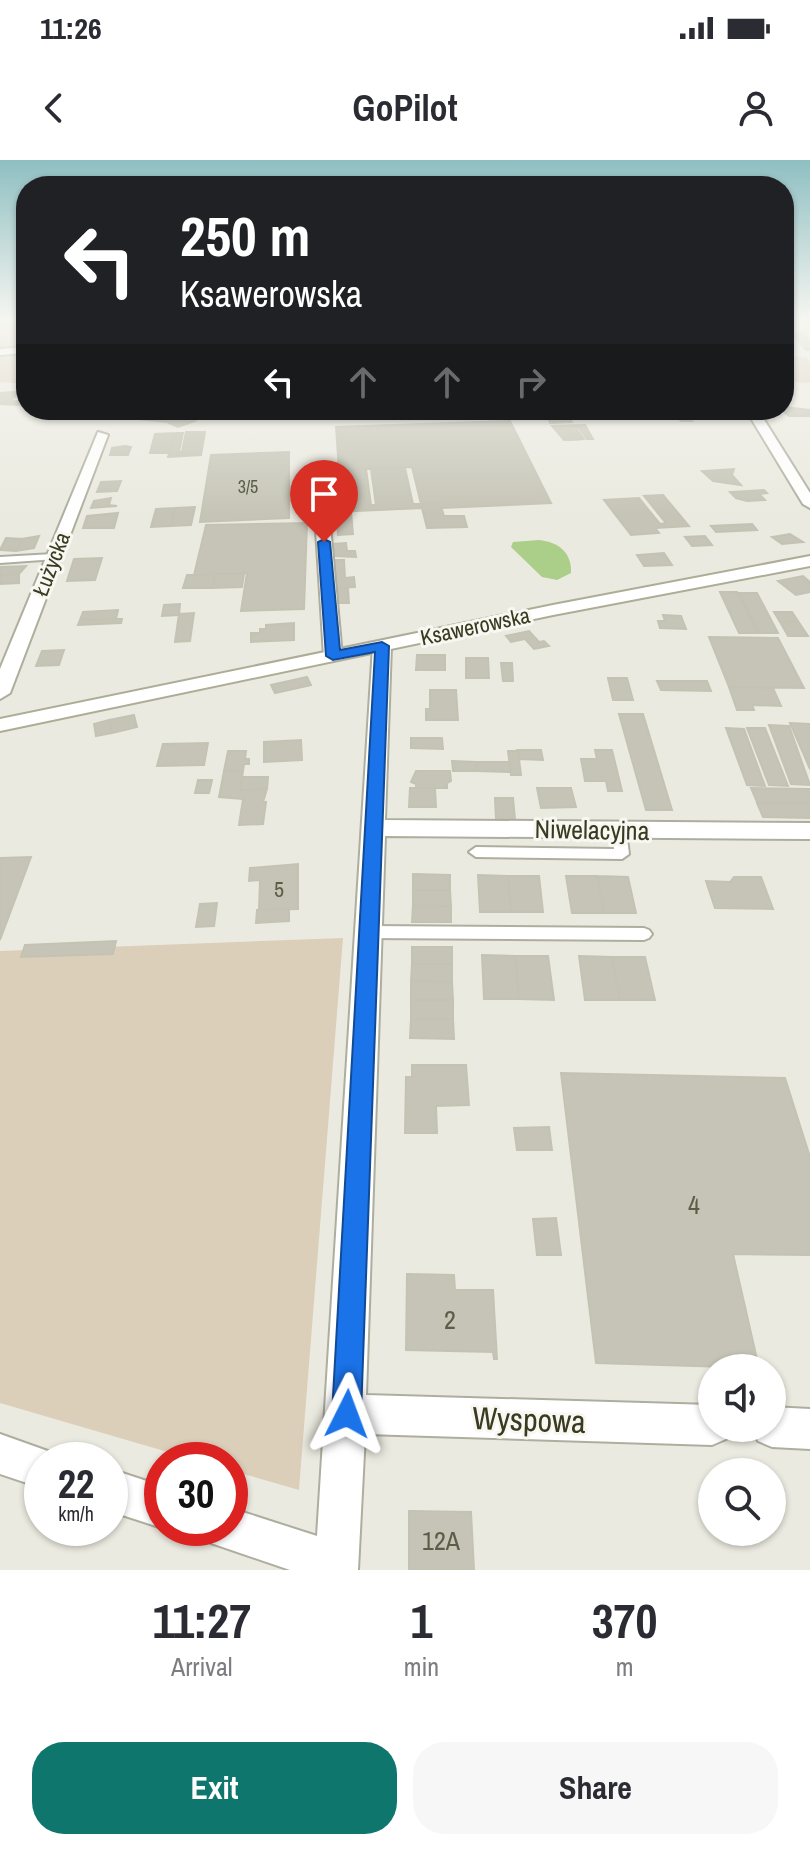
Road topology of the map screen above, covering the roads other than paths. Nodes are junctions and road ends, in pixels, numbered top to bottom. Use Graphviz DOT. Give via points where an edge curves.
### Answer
graph roads {
  1 [pos="758,420"];
  2 [pos="102,435"];
  3 [pos="810,504"];
  4 [pos="322,514"];
  5 [pos="53,557"];
  6 [pos="0,560"];
  7 [pos="810,561"];
  8 [pos="382,646"];
  9 [pos="333,656"];
  10 [pos="0,693"];
  11 [pos="0,725"];
  12 [pos="374,828"];
  13 [pos="619,831"];
  14 [pos="810,831"];
  15 [pos="476,852"];
  16 [pos="369,932"];
  17 [pos="644,934"];
  18 [pos="347,1414"];
  19 [pos="698,1425"];
  20 [pos="786,1428"];
  21 [pos="810,1429"];
  22 [pos="0,1454"];
  23 [pos="24,1462"];
  24 [pos="248,1536"];
  25 [pos="336,1567"];
  1 -- 3 [label="street"];
  2 -- 5 [label="street, Łużycka"];
  4 -- 9 [label="street"];
  5 -- 6 [label="lane"];
  5 -- 10 [label="street, Łużycka"];
  7 -- 8 [label="street, Ksawerowska"];
  8 -- 9 [label="street, Ksawerowska"];
  8 -- 12 [label="street"];
  9 -- 11 [label="street, Ksawerowska"];
  12 -- 13 [label="street, Niwelacyjna"];
  12 -- 16 [label="street"];
  13 -- 14 [label="street, Niwelacyjna"];
  13 -- 15 [label="lane" via="622,854"];
  16 -- 17 [label="lane"];
  16 -- 18 [label="street"];
  18 -- 19 [label="street, Wyspowa"];
  18 -- 25 [label="street"];
  20 -- 21 [label="street"];
  22 -- 23 [label="street"];
  24 -- 25 [label="street"];
}
